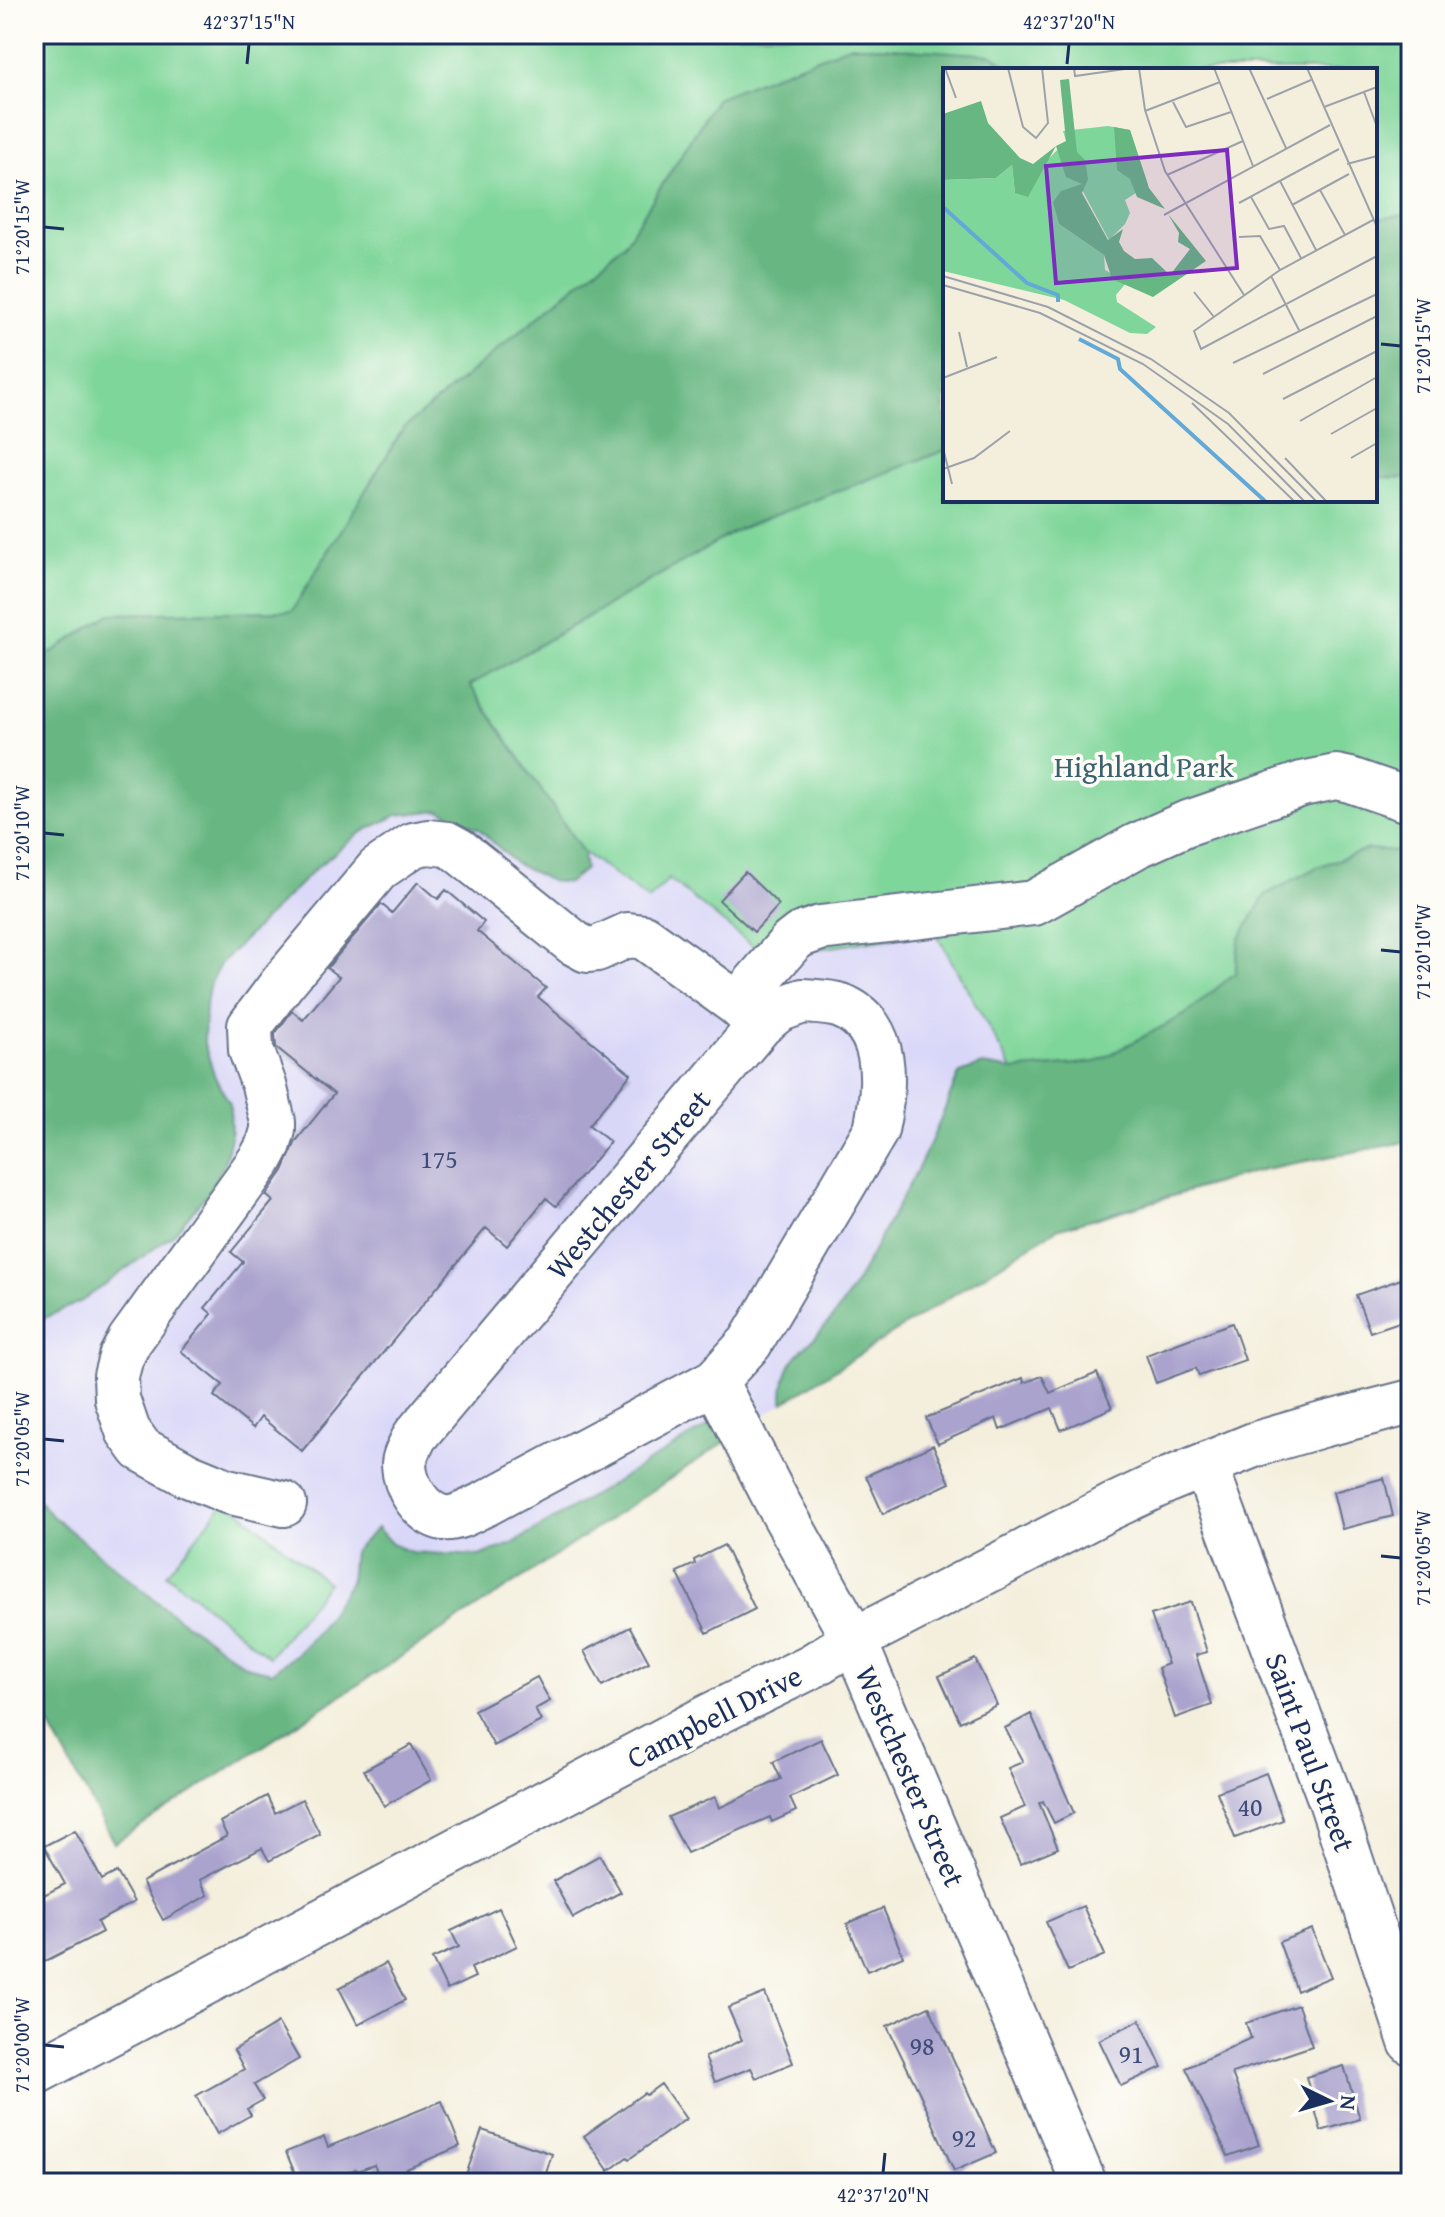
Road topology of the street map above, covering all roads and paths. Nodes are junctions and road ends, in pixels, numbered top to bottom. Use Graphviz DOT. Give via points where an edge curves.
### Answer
graph roads {
  1 [pos="1411,801"];
  2 [pos="749,1014"];
  3 [pos="715,1381"];
  4 [pos="1411,1402"];
  5 [pos="1205,1465"];
  6 [pos="284,1504"];
  7 [pos="854,1640"];
  8 [pos="1411,2042"];
  9 [pos="34,2073"];
  10 [pos="1084,2183"];
  1 -- 2 [label="street" via="1336,777 1302,784 1185,824 1034,903 820,928 791,942"];
  2 -- 3 [label="street, Westchester Street" via="803,1001 845,1007 870,1029 884,1083 876,1130 750,1343"];
  2 -- 3 [label="street, Westchester Street" via="415,1436 404,1464 412,1493 430,1512 454,1517"];
  2 -- 6 [label="street" via="644,937 628,935 587,950 574,943 447,844 413,845 378,869 250,1026 251,1050 273,1118 269,1144 130,1340 116,1376 117,1399 141,1449 227,1491"];
  3 -- 7 [label="street, Westchester Street"];
  4 -- 5 [label="street, Campbell Drive" via="1256,1444"];
  5 -- 7 [label="street, Campbell Drive" via="1111,1507"];
  5 -- 8 [label="street, Saint Paul Street" via="1331,1801"];
  7 -- 9 [label="street, Campbell Drive"];
  7 -- 10 [label="street, Westchester Street"];
}
